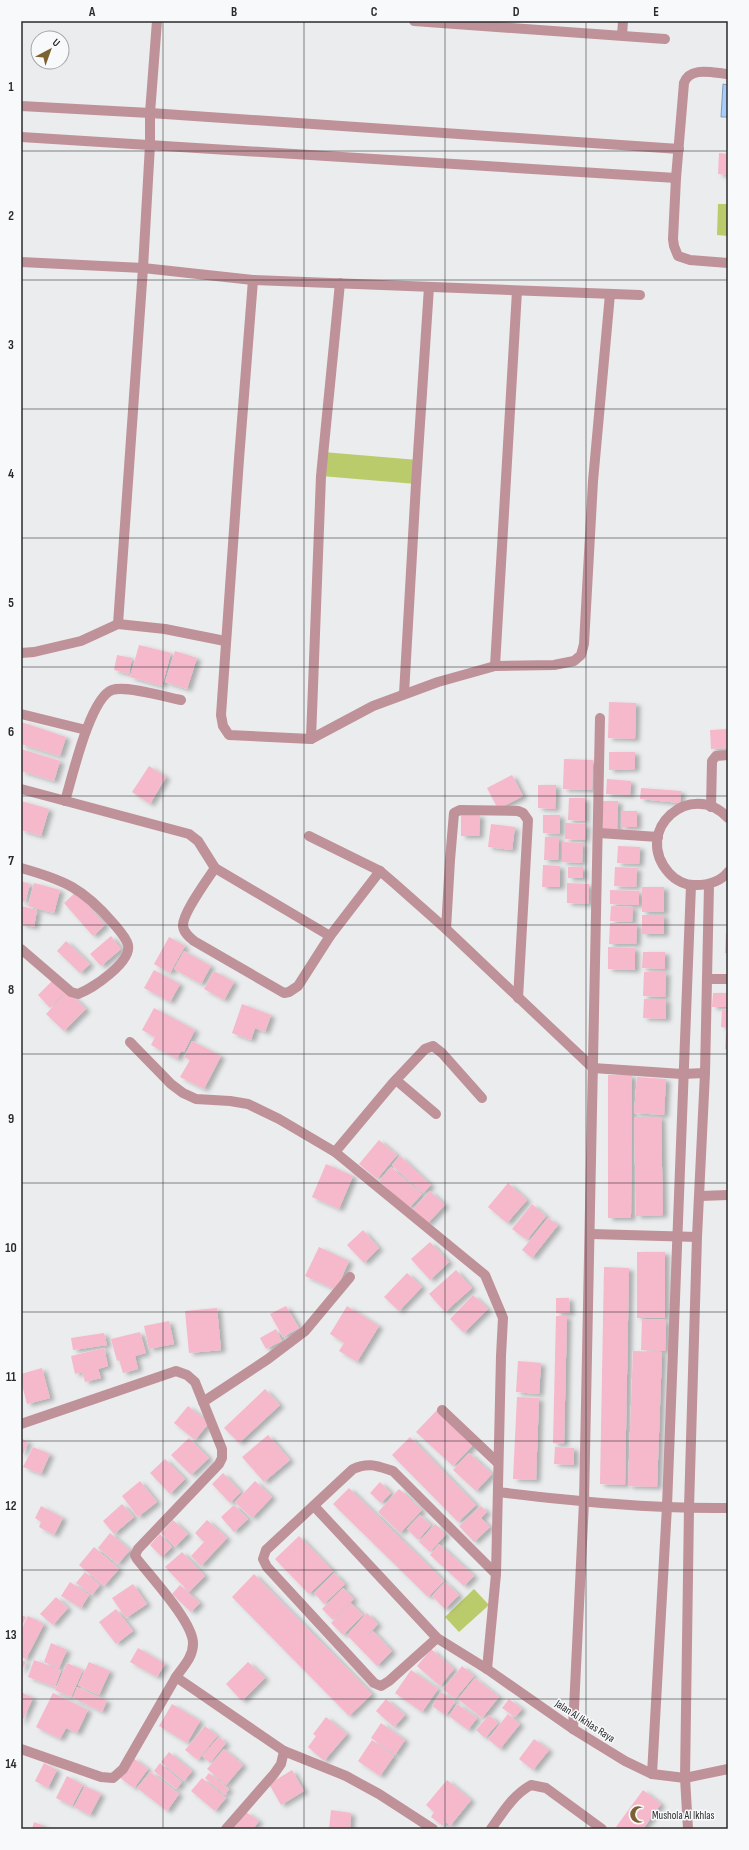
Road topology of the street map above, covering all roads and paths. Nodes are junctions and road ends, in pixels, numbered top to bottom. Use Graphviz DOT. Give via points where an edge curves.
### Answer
graph roads {
  1 [pos="157,21"];
  2 [pos="414,21"];
  3 [pos="623,21"];
  4 [pos="447,22"];
  5 [pos="530,25"];
  6 [pos="622,35"];
  7 [pos="665,39"];
  8 [pos="728,74"];
  9 [pos="21,106"];
  10 [pos="150,113"];
  11 [pos="21,137"];
  12 [pos="150,145"];
  13 [pos="679,150"];
  14 [pos="676,178"];
  15 [pos="21,262"];
  16 [pos="728,264"];
  17 [pos="143,268"];
  18 [pos="253,280"];
  19 [pos="340,283"];
  20 [pos="429,287"];
  21 [pos="516,290"];
  22 [pos="610,294"];
  23 [pos="640,295"];
  24 [pos="118,624"];
  25 [pos="225,641"];
  26 [pos="21,652"];
  27 [pos="495,666"];
  28 [pos="404,694"];
  29 [pos="181,700"];
  30 [pos="21,714"];
  31 [pos="600,718"];
  32 [pos="86,730"];
  33 [pos="311,739"];
  34 [pos="728,755"];
  35 [pos="21,788"];
  36 [pos="65,801"];
  37 [pos="712,807"];
  38 [pos="728,818"];
  39 [pos="599,833"];
  40 [pos="310,836"];
  41 [pos="658,837"];
  42 [pos="21,868"];
  43 [pos="215,868"];
  44 [pos="380,871"];
  45 [pos="728,872"];
  46 [pos="709,884"];
  47 [pos="691,885"];
  48 [pos="446,929"];
  49 [pos="330,936"];
  50 [pos="21,949"];
  51 [pos="707,979"];
  52 [pos="728,979"];
  53 [pos="518,998"];
  54 [pos="130,1042"];
  55 [pos="593,1068"];
  56 [pos="705,1073"];
  57 [pos="682,1074"];
  58 [pos="396,1080"];
  59 [pos="482,1098"];
  60 [pos="436,1114"];
  61 [pos="335,1152"];
  62 [pos="728,1195"];
  63 [pos="700,1196"];
  64 [pos="591,1234"];
  65 [pos="678,1236"];
  66 [pos="697,1237"];
  67 [pos="350,1277"];
  68 [pos="203,1402"];
  69 [pos="442,1410"];
  70 [pos="21,1424"];
  71 [pos="498,1463"];
  72 [pos="498,1492"];
  73 [pos="584,1502"];
  74 [pos="314,1506"];
  75 [pos="667,1506"];
  76 [pos="689,1508"];
  77 [pos="728,1508"];
  78 [pos="496,1574"];
  79 [pos="437,1638"];
  80 [pos="487,1669"];
  81 [pos="176,1677"];
  82 [pos="573,1729"];
  83 [pos="21,1749"];
  84 [pos="284,1751"];
  85 [pos="728,1770"];
  86 [pos="652,1774"];
  87 [pos="685,1778"];
  88 [pos="226,1829"];
  89 [pos="433,1829"];
  90 [pos="491,1829"];
  91 [pos="602,1829"];
  92 [pos="688,1829"];
  1 -- 10 [label="street"];
  2 -- 4 [label="street"];
  3 -- 6 [label="street"];
  4 -- 5 [label="street"];
  5 -- 6 [label="street"];
  6 -- 7 [label="street"];
  8 -- 13 [label="street" via="693,72 686,76"];
  9 -- 10 [label="street"];
  10 -- 12 [label="street"];
  10 -- 13 [label="street"];
  11 -- 12 [label="street"];
  12 -- 14 [label="street"];
  12 -- 17 [label="street"];
  13 -- 14 [label="street"];
  14 -- 16 [label="street" via="673,239 678,256 690,260"];
  15 -- 17 [label="street"];
  17 -- 18 [label="street"];
  17 -- 24 [label="street"];
  18 -- 19 [label="street"];
  18 -- 25 [label="street"];
  19 -- 20 [label="street"];
  19 -- 33 [label="street" via="321,476"];
  20 -- 21 [label="street"];
  20 -- 28 [label="street"];
  21 -- 22 [label="street"];
  21 -- 27 [label="street"];
  22 -- 23 [label="street"];
  22 -- 27 [label="street" via="593,481 584,644 581,655 574,661 554,665"];
  24 -- 25 [label="street" via="165,629"];
  24 -- 26 [label="street" via="82,641 34,652"];
  25 -- 33 [label="street" via="222,715 226,732 229,735"];
  27 -- 28 [label="street"];
  28 -- 33 [label="street" via="373,706"];
  29 -- 32 [label="street" via="123,689 112,690 103,695"];
  30 -- 32 [label="street"];
  31 -- 39 [label="street"];
  32 -- 36 [label="street"];
  34 -- 37 [label="street" via="716,756 712,761"];
  35 -- 36 [label="street"];
  36 -- 43 [label="street" via="189,834 198,841"];
  37 -- 38 [label="street" via="722,811"];
  37 -- 41 [label="street" via="705,804 686,805 670,813 659,828"];
  39 -- 41 [label="street"];
  39 -- 55 [label="street"];
  40 -- 44 [label="street"];
  41 -- 47 [label="street" via="656,847 661,864 674,878"];
  42 -- 50 [label="street" via="62,880 75,887 90,899 123,936 128,945 128,952 118,967 78,994 71,992"];
  43 -- 49 [label="street"];
  43 -- 49 [label="street" via="184,920 186,934 278,991 290,992 298,986"];
  44 -- 48 [label="street"];
  44 -- 49 [label="street"];
  45 -- 46 [label="street"];
  46 -- 47 [label="street"];
  46 -- 51 [label="street"];
  47 -- 57 [label="street"];
  48 -- 53 [label="street"];
  48 -- 53 [label="street" via="454,813 460,810 523,813 528,820"];
  51 -- 52 [label="street"];
  51 -- 56 [label="street"];
  53 -- 55 [label="street"];
  54 -- 61 [label="street" via="171,1084 196,1100 248,1104"];
  55 -- 57 [label="street"];
  55 -- 64 [label="street"];
  56 -- 57 [label="street"];
  56 -- 63 [label="street"];
  57 -- 65 [label="street"];
  58 -- 59 [label="street" via="425,1050 433,1046"];
  58 -- 60 [label="street"];
  58 -- 61 [label="street"];
  61 -- 71 [label="street" via="485,1275 503,1318"];
  62 -- 63 [label="street"];
  63 -- 66 [label="street"];
  64 -- 65 [label="street"];
  64 -- 73 [label="street"];
  65 -- 66 [label="street"];
  65 -- 75 [label="street"];
  66 -- 76 [label="street"];
  67 -- 68 [label="street" via="305,1331"];
  68 -- 70 [label="street" via="195,1382 176,1370"];
  68 -- 81 [label="street" via="222,1449 222,1458 135,1555 178,1610 190,1632 193,1644 191,1656"];
  69 -- 71 [label="street"];
  71 -- 72 [label="street"];
  72 -- 73 [label="street"];
  72 -- 78 [label="street"];
  73 -- 75 [label="street"];
  73 -- 82 [label="street"];
  74 -- 78 [label="street" via="353,1469 364,1464 393,1471"];
  74 -- 79 [label="street, Jalan Al Ikhlas Raya"];
  74 -- 79 [label="street" via="266,1550 263,1559 267,1567 374,1683 381,1686 389,1681"];
  75 -- 76 [label="street"];
  75 -- 86 [label="street"];
  76 -- 77 [label="street"];
  76 -- 87 [label="street"];
  78 -- 80 [label="street"];
  79 -- 80 [label="street, Jalan Al Ikhlas Raya"];
  80 -- 82 [label="street, Jalan Al Ikhlas Raya"];
  81 -- 83 [label="street" via="123,1769 113,1778 101,1778"];
  81 -- 84 [label="street"];
  82 -- 86 [label="street, Jalan Al Ikhlas Raya" via="625,1761"];
  84 -- 88 [label="street" via="281,1764 274,1774"];
  84 -- 89 [label="street" via="346,1776"];
  85 -- 87 [label="street, Jalan Al Ikhlas Raya"];
  86 -- 87 [label="street, Jalan Al Ikhlas Raya"];
  87 -- 92 [label="street"];
  90 -- 91 [label="street" via="514,1797 531,1785 546,1788"];
}
